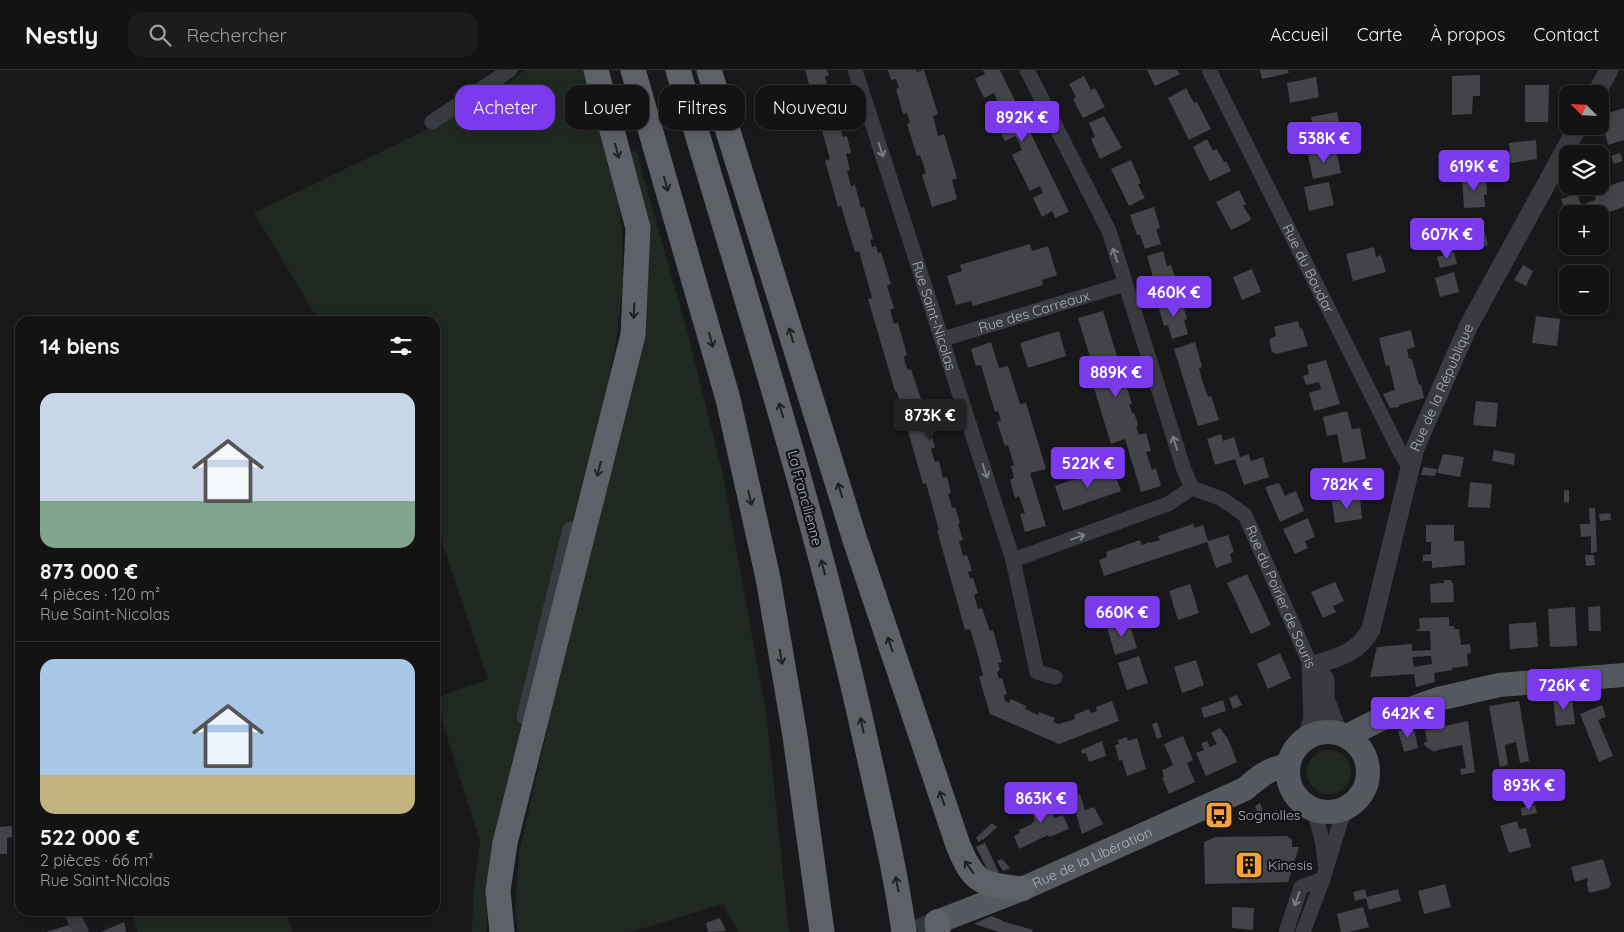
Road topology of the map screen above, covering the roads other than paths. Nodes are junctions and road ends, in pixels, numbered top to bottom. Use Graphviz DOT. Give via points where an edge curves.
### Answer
graph roads {
  1 [pos="510,70"];
  2 [pos="596,70"];
  3 [pos="633,70"];
  4 [pos="678,70"];
  5 [pos="708,70"];
  6 [pos="855,70"];
  7 [pos="1027,70"];
  8 [pos="1209,70"];
  9 [pos="1608,70"];
  10 [pos="1600,85"];
  11 [pos="432,122"];
  12 [pos="1573,135"];
  13 [pos="1125,284"];
  14 [pos="943,339"];
  15 [pos="1410,468"];
  16 [pos="1192,488"];
  17 [pos="570,529"];
  18 [pos="1013,560"];
  19 [pos="1317,664"];
  20 [pos="1624,675"];
  21 [pos="1055,677"];
  22 [pos="1394,716"];
  23 [pos="1342,735"];
  24 [pos="1307,738"];
  25 [pos="1366,758"];
  26 [pos="1288,766"];
  27 [pos="1245,789"];
  28 [pos="1304,802"];
  29 [pos="1349,806"];
  30 [pos="1324,874"];
  31 [pos="1022,889"];
  32 [pos="73,916"];
  33 [pos="938,927"];
  34 [pos="81,932"];
  35 [pos="489,932"];
  36 [pos="502,932"];
  37 [pos="822,932"];
  38 [pos="904,932"];
  39 [pos="1286,932"];
  40 [pos="1303,932"];
  1 -- 11 [label="street"];
  2 -- 36 [label="highway, one-way" via="638,228 633,335 505,843 498,891"];
  3 -- 37 [label="highway, one-way" via="728,399 768,578 795,736"];
  38 -- 4 [label="highway, La Francilienne, one-way" via="847,655 785,424"];
  31 -- 5 [label="highway, one-way" via="980,881 965,862 958,844 855,540"];
  6 -- 14 [label="street, Rue Saint-Nicolas, one-way"];
  13 -- 7 [label="street, one-way" via="1109,231"];
  8 -- 15 [label="street, Rue du Boudar"];
  9 -- 10 [label="street"];
  12 -- 15 [label="street, Rue de la République" via="1468,327 1415,448"];
  13 -- 14 [label="street, Rue des Carreaux"];
  16 -- 13 [label="street, one-way"];
  14 -- 18 [label="street, Rue Saint-Nicolas, one-way"];
  15 -- 19 [label="street, Rue de la République" via="1371,628 1359,646 1339,658"];
  18 -- 16 [label="street, one-way" via="1168,504"];
  16 -- 19 [label="street, Rue du Poirier de Souris" via="1222,499 1245,515"];
  17 -- 35 [label="street" via="491,861"];
  18 -- 21 [label="street, Rue Saint-Nicolas" via="1037,672"];
  19 -- 23 [label="street, Rue du Poirier de Souris" via="1325,674 1325,699"];
  19 -- 24 [label="street, Rue du Poirier de Souris"];
  20 -- 22 [label="main road" via="1499,686 1438,699"];
  22 -- 23 [label="main road"];
  22 -- 25 [label="main road"];
  23 -- 24 [label="main road" via="1328,732"];
  23 -- 25 [label="main road" via="1362,749"];
  24 -- 26 [label="main road" via="1295,750"];
  25 -- 29 [label="main road" via="1369,772 1366,785 1360,797"];
  26 -- 27 [label="main road, Rue de la Libération" via="1261,774"];
  26 -- 28 [label="main road" via="1288,776"];
  27 -- 28 [label="main road, Rue de la Libération" via="1282,790"];
  27 -- 31 [label="main road, Rue de la Libération"];
  28 -- 29 [label="main road" via="1324,812 1338,812"];
  28 -- 30 [label="street" via="1320,828 1324,844"];
  29 -- 30 [label="street" via="1341,820"];
  30 -- 39 [label="street, one-way" via="1302,887"];
  30 -- 40 [label="street"];
  31 -- 33 [label="main road, Rue de la Libération"];
  32 -- 34 [label="street"];
}
